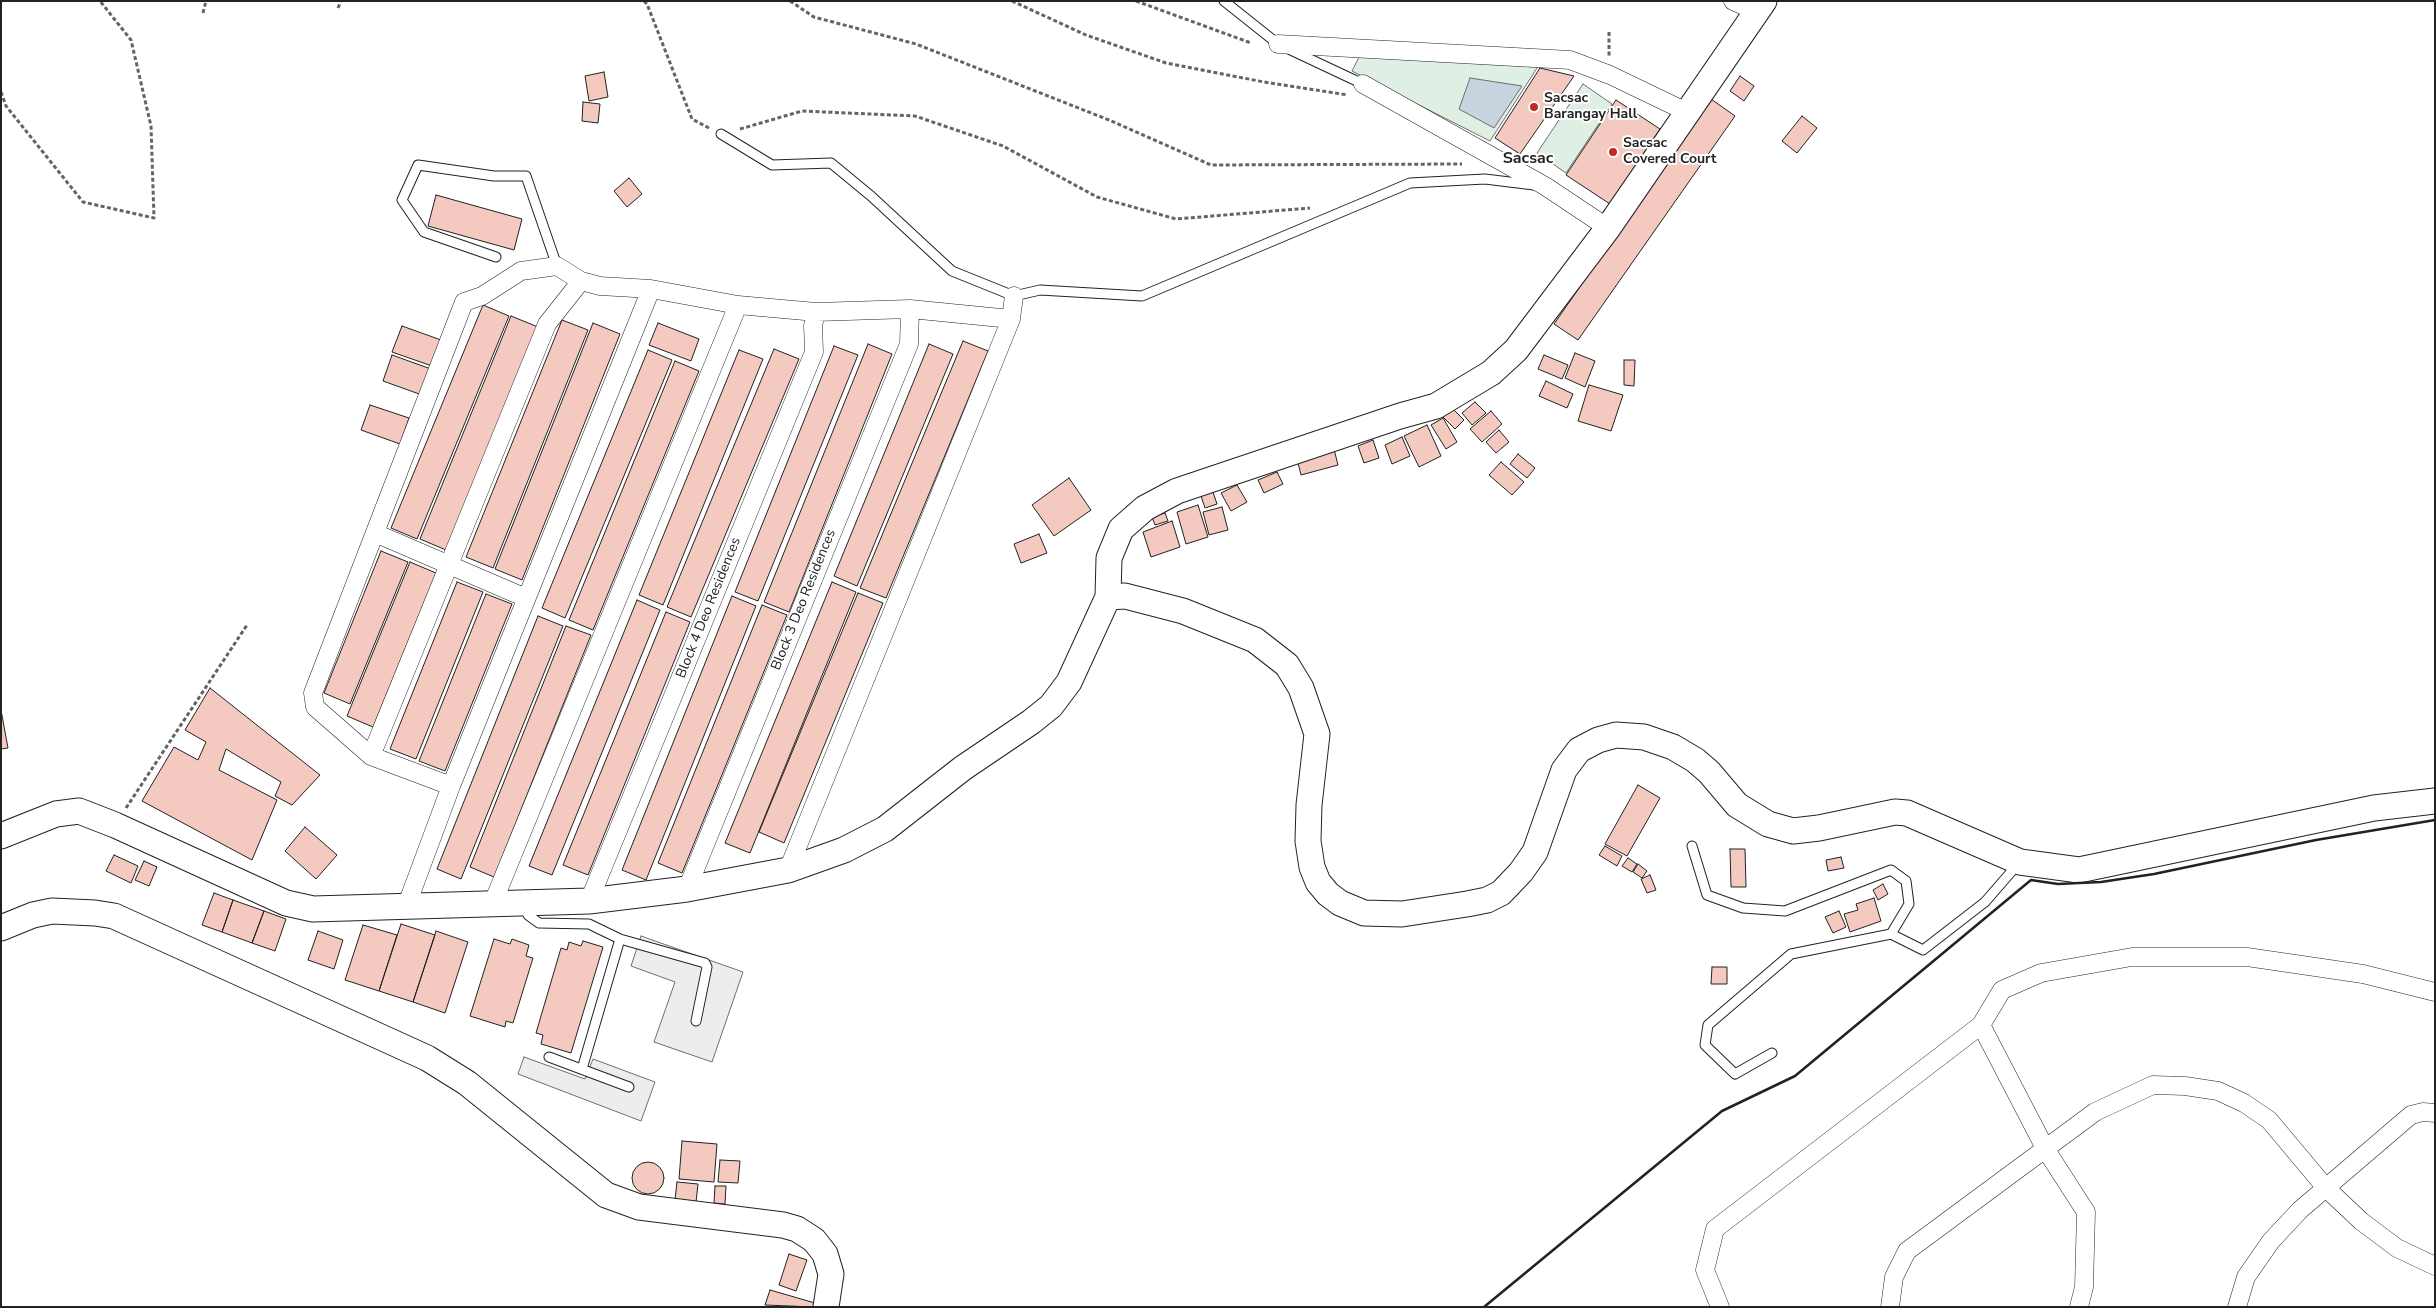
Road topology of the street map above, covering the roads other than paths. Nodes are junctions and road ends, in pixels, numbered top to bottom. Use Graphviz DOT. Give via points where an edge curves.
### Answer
graph roads {
  1 [pos="1224,1"];
  2 [pos="1733,1"];
  3 [pos="1760,6"];
  4 [pos="1278,44"];
  5 [pos="1363,84"];
  6 [pos="1688,113"];
  7 [pos="721,134"];
  8 [pos="1546,186"];
  9 [pos="1608,228"];
  10 [pos="496,257"];
  11 [pos="557,266"];
  12 [pos="581,281"];
  13 [pos="651,289"];
  14 [pos="1014,296"];
  15 [pos="738,306"];
  16 [pos="910,309"];
  17 [pos="816,312"];
  18 [pos="1011,319"];
  19 [pos="375,533"];
  20 [pos="449,566"];
  21 [pos="1108,597"];
  22 [pos="526,598"];
  23 [pos="371,756"];
  24 [pos="451,786"];
  25 [pos="2435,801"];
  26 [pos="1,836"];
  27 [pos="1692,846"];
  28 [pos="2020,862"];
  29 [pos="788,870"];
  30 [pos="686,889"];
  31 [pos="588,901"];
  32 [pos="525,904"];
  33 [pos="492,905"];
  34 [pos="406,907"];
  35 [pos="1,928"];
  36 [pos="1891,934"];
  37 [pos="620,939"];
  38 [pos="2435,992"];
  39 [pos="696,1021"];
  40 [pos="1982,1025"];
  41 [pos="1772,1053"];
  42 [pos="549,1057"];
  43 [pos="582,1069"];
  44 [pos="629,1087"];
  45 [pos="2435,1113"];
  46 [pos="2046,1150"];
  47 [pos="2326,1188"];
  48 [pos="2435,1266"];
  49 [pos="826,1307"];
  50 [pos="1720,1307"];
  51 [pos="1890,1307"];
  52 [pos="2079,1307"];
  53 [pos="2237,1307"];
  1 -- 4 [label="lane"];
  2 -- 3 [label="street"];
  3 -- 6 [label="street"];
  4 -- 5 [label="lane"];
  4 -- 6 [label="street" via="1570,60 1610,75"];
  5 -- 8 [label="street"];
  6 -- 9 [label="street"];
  7 -- 14 [label="lane" via="772,165 831,163 952,271"];
  8 -- 9 [label="street"];
  8 -- 14 [label="lane" via="1485,179 1410,183 1142,296 1040,290"];
  9 -- 21 [label="street" via="1516,350 1491,373 1436,406 1177,491 1145,508 1120,530 1109,558"];
  10 -- 11 [label="lane" via="424,232 402,200 418,165 494,176 526,176"];
  11 -- 12 [label="street"];
  11 -- 19 [label="street" via="521,271 482,296 464,302"];
  12 -- 13 [label="street" via="600,286"];
  12 -- 20 [label="street" via="547,324"];
  13 -- 15 [label="street"];
  13 -- 22 [label="street"];
  14 -- 18 [label="street"];
  15 -- 17 [label="street"];
  15 -- 33 [label="street"];
  16 -- 17 [label="street"];
  16 -- 18 [label="street"];
  16 -- 30 [label="street, Block 3 Deo Residences" via="909,344"];
  17 -- 31 [label="street, Block 4 Deo Residences" via="812,326 814,352"];
  18 -- 29 [label="street"];
  19 -- 20 [label="street"];
  19 -- 23 [label="street" via="313,693 315,707"];
  20 -- 22 [label="street"];
  20 -- 23 [label="street"];
  21 -- 28 [label="street" via="1125,596 1183,612 1255,640 1287,665 1301,688 1317,734 1309,805 1308,841 1312,867 1328,894 1364,913 1402,914 1487,900 1501,893 1535,852 1564,770 1579,750 1616,735 1644,737 1673,747 1709,772 1737,805 1768,824 1793,831 1894,812 1907,813"];
  21 -- 29 [label="street" via="1069,682 1051,706 963,768 885,829 844,850"];
  22 -- 24 [label="street"];
  23 -- 24 [label="street"];
  24 -- 34 [label="street"];
  25 -- 28 [label="street" via="2374,808 2079,870"];
  26 -- 34 [label="street" via="69,810 115,825 299,908"];
  27 -- 36 [label="lane" via="1707,895 1743,908 1785,911 1891,870 1906,881 1910,904"];
  28 -- 36 [label="lane" via="1985,902 1923,950"];
  29 -- 30 [label="street"];
  30 -- 31 [label="street"];
  31 -- 32 [label="street"];
  32 -- 33 [label="street"];
  32 -- 37 [label="lane" via="528,915 539,923 589,924"];
  33 -- 34 [label="street"];
  35 -- 49 [label="street" via="33,915 52,912 114,916 426,1058 467,1083 606,1195 639,1207 797,1229 814,1240 825,1254 831,1274"];
  36 -- 41 [label="lane" via="1791,954 1708,1025 1705,1045 1735,1074"];
  37 -- 39 [label="lane" via="705,963 707,967"];
  37 -- 43 [label="lane"];
  38 -- 40 [label="street" via="2363,974 2247,957 2132,957 2041,972 2002,990"];
  40 -- 46 [label="street"];
  40 -- 50 [label="street" via="1715,1229 1705,1270"];
  42 -- 43 [label="lane"];
  43 -- 44 [label="lane"];
  45 -- 47 [label="street" via="2411,1115"];
  46 -- 47 [label="street" via="2096,1112 2153,1085 2185,1086 2218,1091 2244,1102 2269,1120"];
  46 -- 51 [label="street" via="1908,1251 1894,1278"];
  46 -- 52 [label="street" via="2086,1212 2084,1286"];
  47 -- 48 [label="street" via="2361,1221 2397,1248"];
  47 -- 53 [label="street" via="2270,1241 2246,1277"];
}
